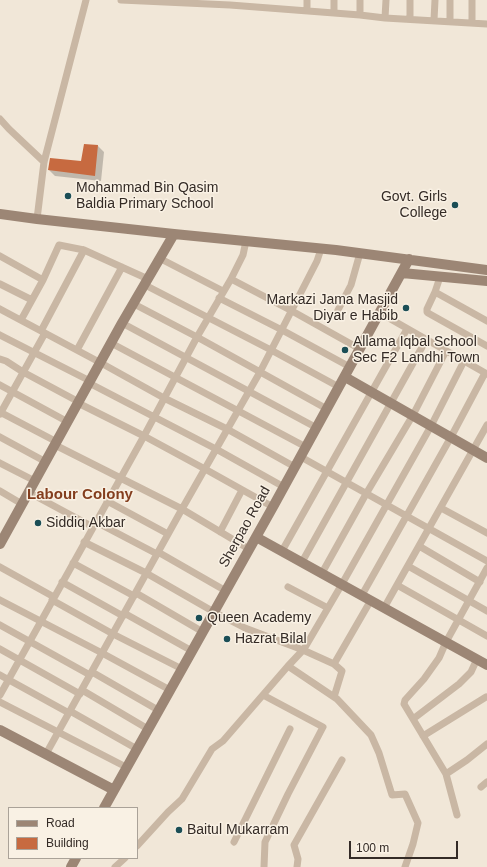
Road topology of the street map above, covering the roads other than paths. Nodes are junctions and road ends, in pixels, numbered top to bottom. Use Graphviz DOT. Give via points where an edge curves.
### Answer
graph roads {
  1 [pos="86,0"];
  2 [pos="121,0"];
  3 [pos="307,0"];
  4 [pos="334,0"];
  5 [pos="360,0"];
  6 [pos="386,0"];
  7 [pos="410,0"];
  8 [pos="435,0"];
  9 [pos="450,0"];
  10 [pos="472,0"];
  11 [pos="229,2"];
  12 [pos="307,10"];
  13 [pos="334,13"];
  14 [pos="360,15"];
  15 [pos="385,18"];
  16 [pos="410,19"];
  17 [pos="434,20"];
  18 [pos="450,21"];
  19 [pos="472,23"];
  20 [pos="487,24"];
  21 [pos="0,118"];
  22 [pos="44,162"];
  23 [pos="0,214"];
  24 [pos="37,219"];
  25 [pos="174,234"];
  26 [pos="246,241"];
  27 [pos="320,248"];
  28 [pos="84,250"];
  29 [pos="360,253"];
  30 [pos="0,256"];
  31 [pos="159,258"];
  32 [pos="409,259"];
  33 [pos="122,267"];
  34 [pos="487,270"];
  35 [pos="402,273"];
  36 [pos="440,277"];
  37 [pos="231,279"];
  38 [pos="43,280"];
  39 [pos="146,282"];
  40 [pos="487,282"];
  41 [pos="0,284"];
  42 [pos="435,292"];
  43 [pos="221,295"];
  44 [pos="32,300"];
  45 [pos="134,304"];
  46 [pos="0,309"];
  47 [pos="292,310"];
  48 [pos="338,310"];
  49 [pos="380,314"];
  50 [pos="208,318"];
  51 [pos="21,320"];
  52 [pos="487,321"];
  53 [pos="122,323"];
  54 [pos="407,329"];
  55 [pos="282,330"];
  56 [pos="43,332"];
  57 [pos="0,336"];
  58 [pos="197,337"];
  59 [pos="426,340"];
  60 [pos="111,343"];
  61 [pos="487,346"];
  62 [pos="360,349"];
  63 [pos="77,350"];
  64 [pos="271,350"];
  65 [pos="446,351"];
  66 [pos="34,353"];
  67 [pos="186,357"];
  68 [pos="0,359"];
  69 [pos="464,361"];
  70 [pos="101,363"];
  71 [pos="350,367"];
  72 [pos="23,372"];
  73 [pos="260,372"];
  74 [pos="486,373"];
  75 [pos="345,377"];
  76 [pos="175,378"];
  77 [pos="90,382"];
  78 [pos="0,385"];
  79 [pos="339,388"];
  80 [pos="249,391"];
  81 [pos="12,392"];
  82 [pos="372,392"];
  83 [pos="164,398"];
  84 [pos="79,402"];
  85 [pos="391,403"];
  86 [pos="327,408"];
  87 [pos="238,411"];
  88 [pos="0,412"];
  89 [pos="412,415"];
  90 [pos="154,416"];
  91 [pos="68,422"];
  92 [pos="487,425"];
  93 [pos="432,426"];
  94 [pos="317,428"];
  95 [pos="227,430"];
  96 [pos="144,436"];
  97 [pos="0,437"];
  98 [pos="451,438"];
  99 [pos="56,443"];
  100 [pos="306,448"];
  101 [pos="216,449"];
  102 [pos="473,450"];
  103 [pos="300,457"];
  104 [pos="487,458"];
  105 [pos="46,462"];
  106 [pos="0,463"];
  107 [pos="295,466"];
  108 [pos="205,469"];
  109 [pos="327,472"];
  110 [pos="120,478"];
  111 [pos="35,481"];
  112 [pos="346,483"];
  113 [pos="284,488"];
  114 [pos="242,490"];
  115 [pos="0,491"];
  116 [pos="28,492"];
  117 [pos="366,494"];
  118 [pos="107,500"];
  119 [pos="22,504"];
  120 [pos="387,506"];
  121 [pos="273,507"];
  122 [pos="441,508"];
  123 [pos="182,510"];
  124 [pos="406,516"];
  125 [pos="94,524"];
  126 [pos="429,529"];
  127 [pos="220,532"];
  128 [pos="487,533"];
  129 [pos="168,534"];
  130 [pos="256,537"];
  131 [pos="84,542"];
  132 [pos="0,544"];
  133 [pos="419,546"];
  134 [pos="249,549"];
  135 [pos="282,551"];
  136 [pos="158,553"];
  137 [pos="487,561"];
  138 [pos="302,562"];
  139 [pos="73,563"];
  140 [pos="0,566"];
  141 [pos="408,566"];
  142 [pos="487,568"];
  143 [pos="146,573"];
  144 [pos="322,573"];
  145 [pos="62,582"];
  146 [pos="482,582"];
  147 [pos="342,584"];
  148 [pos="397,585"];
  149 [pos="288,587"];
  150 [pos="226,591"];
  151 [pos="135,594"];
  152 [pos="53,598"];
  153 [pos="366,598"];
  154 [pos="0,600"];
  155 [pos="469,601"];
  156 [pos="328,608"];
  157 [pos="384,608"];
  158 [pos="487,611"];
  159 [pos="214,612"];
  160 [pos="124,614"];
  161 [pos="459,620"];
  162 [pos="40,622"];
  163 [pos="0,625"];
  164 [pos="203,632"];
  165 [pos="113,634"];
  166 [pos="487,636"];
  167 [pos="29,642"];
  168 [pos="446,642"];
  169 [pos="0,649"];
  170 [pos="303,650"];
  171 [pos="192,651"];
  172 [pos="102,653"];
  173 [pos="478,659"];
  174 [pos="19,660"];
  175 [pos="334,664"];
  176 [pos="487,665"];
  177 [pos="288,666"];
  178 [pos="182,669"];
  179 [pos="91,673"];
  180 [pos="0,675"];
  181 [pos="9,680"];
  182 [pos="170,690"];
  183 [pos="81,692"];
  184 [pos="0,695"];
  185 [pos="263,695"];
  186 [pos="334,697"];
  187 [pos="486,697"];
  188 [pos="0,702"];
  189 [pos="158,710"];
  190 [pos="70,712"];
  191 [pos="413,719"];
  192 [pos="290,728"];
  193 [pos="148,729"];
  194 [pos="0,730"];
  195 [pos="59,732"];
  196 [pos="422,736"];
  197 [pos="487,744"];
  198 [pos="137,749"];
  199 [pos="46,754"];
  200 [pos="342,760"];
  201 [pos="126,767"];
  202 [pos="446,774"];
  203 [pos="114,790"];
  204 [pos="105,807"];
  205 [pos="457,815"];
  206 [pos="234,842"];
  207 [pos="138,845"];
  208 [pos="123,859"];
  209 [pos="115,867"];
  210 [pos="264,867"];
  211 [pos="297,867"];
  212 [pos="405,867"];
  1 -- 22 [label="street"];
  2 -- 11 [label="street"];
  3 -- 12 [label="street"];
  4 -- 13 [label="street"];
  5 -- 14 [label="street"];
  6 -- 15 [label="street"];
  7 -- 16 [label="street"];
  8 -- 17 [label="street"];
  9 -- 18 [label="street"];
  10 -- 19 [label="street"];
  11 -- 12 [label="street"];
  12 -- 13 [label="street"];
  13 -- 14 [label="street"];
  14 -- 15 [label="street"];
  15 -- 16 [label="street"];
  16 -- 17 [label="street"];
  17 -- 18 [label="street"];
  18 -- 19 [label="street"];
  19 -- 20 [label="street"];
  21 -- 22 [label="street"];
  22 -- 24 [label="street"];
  23 -- 24 [label="street"];
  24 -- 25 [label="street"];
  25 -- 26 [label="street"];
  25 -- 31 [label="street"];
  26 -- 27 [label="street"];
  26 -- 37 [label="street" via="243,255"];
  27 -- 29 [label="street"];
  27 -- 47 [label="street" via="317,262"];
  28 -- 33 [label="street"];
  28 -- 38 [label="street" via="59,245"];
  28 -- 56 [label="street"];
  29 -- 32 [label="street"];
  29 -- 48 [label="street" via="351,285"];
  30 -- 38 [label="street"];
  31 -- 39 [label="street"];
  31 -- 43 [label="street"];
  32 -- 34 [label="street"];
  32 -- 35 [label="street, Sherpao Road"];
  33 -- 39 [label="street"];
  33 -- 63 [label="street"];
  35 -- 36 [label="street"];
  35 -- 49 [label="street, Sherpao Road"];
  36 -- 40 [label="street"];
  36 -- 42 [label="street"];
  37 -- 43 [label="street"];
  37 -- 47 [label="street"];
  38 -- 44 [label="street"];
  39 -- 45 [label="street"];
  39 -- 50 [label="street"];
  41 -- 44 [label="street"];
  42 -- 52 [label="street"];
  42 -- 61 [label="street" via="427,312"];
  43 -- 50 [label="street"];
  43 -- 55 [label="street"];
  44 -- 51 [label="street"];
  45 -- 53 [label="street"];
  45 -- 58 [label="street"];
  46 -- 51 [label="street"];
  47 -- 55 [label="street"];
  47 -- 62 [label="street"];
  49 -- 54 [label="street"];
  49 -- 62 [label="street, Sherpao Road"];
  50 -- 58 [label="street"];
  50 -- 64 [label="street"];
  51 -- 56 [label="street"];
  53 -- 60 [label="street"];
  53 -- 67 [label="street"];
  54 -- 59 [label="street"];
  54 -- 82 [label="street"];
  55 -- 64 [label="street"];
  55 -- 71 [label="street"];
  56 -- 63 [label="street"];
  56 -- 66 [label="street"];
  57 -- 66 [label="street"];
  58 -- 67 [label="street"];
  58 -- 73 [label="street"];
  59 -- 65 [label="street"];
  59 -- 85 [label="street"];
  60 -- 70 [label="street"];
  60 -- 76 [label="street"];
  62 -- 71 [label="street, Sherpao Road"];
  63 -- 70 [label="street"];
  64 -- 73 [label="street"];
  64 -- 79 [label="street"];
  65 -- 69 [label="street"];
  65 -- 89 [label="street"];
  66 -- 72 [label="street"];
  66 -- 77 [label="street"];
  67 -- 76 [label="street"];
  67 -- 80 [label="street"];
  68 -- 72 [label="street"];
  69 -- 74 [label="street"];
  69 -- 93 [label="street"];
  70 -- 77 [label="street"];
  70 -- 83 [label="street"];
  71 -- 75 [label="street, Sherpao Road"];
  72 -- 81 [label="street"];
  72 -- 84 [label="street"];
  73 -- 80 [label="street"];
  73 -- 86 [label="street"];
  74 -- 98 [label="street"];
  75 -- 79 [label="street, Sherpao Road"];
  75 -- 82 [label="street"];
  76 -- 83 [label="street"];
  76 -- 87 [label="street"];
  77 -- 84 [label="street"];
  77 -- 90 [label="street"];
  78 -- 81 [label="street"];
  79 -- 86 [label="street, Sherpao Road"];
  80 -- 87 [label="street"];
  80 -- 94 [label="street"];
  81 -- 88 [label="street"];
  81 -- 91 [label="street"];
  82 -- 85 [label="street"];
  82 -- 109 [label="street"];
  83 -- 90 [label="street"];
  83 -- 95 [label="street"];
  84 -- 91 [label="street"];
  84 -- 96 [label="street"];
  85 -- 89 [label="street"];
  85 -- 112 [label="street"];
  86 -- 94 [label="street, Sherpao Road"];
  87 -- 95 [label="street"];
  87 -- 100 [label="street"];
  88 -- 99 [label="street"];
  89 -- 93 [label="street"];
  89 -- 117 [label="street"];
  90 -- 96 [label="street"];
  90 -- 101 [label="street"];
  91 -- 99 [label="street"];
  92 -- 102 [label="street"];
  93 -- 98 [label="street"];
  93 -- 120 [label="street"];
  94 -- 100 [label="street, Sherpao Road"];
  95 -- 101 [label="street"];
  95 -- 107 [label="street"];
  96 -- 108 [label="street"];
  96 -- 110 [label="street"];
  97 -- 105 [label="street"];
  98 -- 102 [label="street"];
  98 -- 124 [label="street"];
  99 -- 105 [label="street"];
  99 -- 110 [label="street"];
  100 -- 103 [label="street, Sherpao Road"];
  101 -- 108 [label="street"];
  101 -- 113 [label="street"];
  102 -- 104 [label="street"];
  102 -- 122 [label="street"];
  103 -- 107 [label="street, Sherpao Road"];
  103 -- 109 [label="street"];
  105 -- 111 [label="street"];
  106 -- 111 [label="street"];
  107 -- 113 [label="street, Sherpao Road"];
  108 -- 114 [label="street"];
  108 -- 123 [label="street"];
  109 -- 112 [label="street"];
  109 -- 135 [label="street"];
  110 -- 118 [label="street"];
  110 -- 123 [label="street"];
  111 -- 116 [label="street"];
  112 -- 117 [label="street"];
  112 -- 138 [label="street"];
  113 -- 121 [label="street, Sherpao Road"];
  114 -- 121 [label="street"];
  114 -- 127 [label="street"];
  115 -- 119 [label="street"];
  116 -- 119 [label="street"];
  116 -- 125 [label="street"];
  117 -- 120 [label="street"];
  117 -- 144 [label="street"];
  118 -- 125 [label="street"];
  118 -- 129 [label="street"];
  119 -- 132 [label="street"];
  120 -- 124 [label="street"];
  120 -- 147 [label="street"];
  121 -- 130 [label="street, Sherpao Road"];
  122 -- 126 [label="street"];
  122 -- 128 [label="street"];
  123 -- 127 [label="street"];
  123 -- 129 [label="street"];
  124 -- 126 [label="street"];
  124 -- 153 [label="street"];
  125 -- 131 [label="street"];
  125 -- 136 [label="street"];
  126 -- 133 [label="street"];
  126 -- 137 [label="street"];
  127 -- 134 [label="street"];
  129 -- 136 [label="street"];
  130 -- 134 [label="street, Sherpao Road"];
  130 -- 135 [label="street"];
  131 -- 139 [label="street"];
  131 -- 143 [label="street"];
  133 -- 141 [label="street"];
  133 -- 146 [label="street"];
  134 -- 150 [label="street, Sherpao Road"];
  135 -- 138 [label="street"];
  136 -- 143 [label="street"];
  136 -- 150 [label="street"];
  138 -- 144 [label="street"];
  139 -- 145 [label="street"];
  139 -- 151 [label="street"];
  140 -- 152 [label="street"];
  141 -- 148 [label="street"];
  141 -- 155 [label="street"];
  142 -- 146 [label="street"];
  143 -- 151 [label="street"];
  143 -- 159 [label="street"];
  144 -- 147 [label="street"];
  145 -- 152 [label="street"];
  145 -- 160 [label="street"];
  146 -- 155 [label="street"];
  147 -- 153 [label="street"];
  147 -- 156 [label="street"];
  148 -- 157 [label="street"];
  148 -- 161 [label="street"];
  149 -- 156 [label="street"];
  150 -- 159 [label="street, Sherpao Road"];
  151 -- 160 [label="street"];
  151 -- 164 [label="street"];
  152 -- 162 [label="street"];
  152 -- 165 [label="street"];
  153 -- 157 [label="street"];
  153 -- 175 [label="street"];
  154 -- 162 [label="street"];
  155 -- 158 [label="street"];
  155 -- 161 [label="street"];
  156 -- 170 [label="street"];
  157 -- 168 [label="street"];
  159 -- 164 [label="street, Sherpao Road"];
  159 -- 170 [label="street" via="245,628"];
  160 -- 165 [label="street"];
  160 -- 171 [label="street"];
  161 -- 166 [label="street"];
  161 -- 168 [label="street"];
  162 -- 167 [label="street"];
  162 -- 172 [label="street"];
  163 -- 167 [label="street"];
  164 -- 171 [label="street, Sherpao Road"];
  165 -- 172 [label="street"];
  165 -- 178 [label="street"];
  167 -- 174 [label="street"];
  167 -- 179 [label="street"];
  168 -- 173 [label="street"];
  168 -- 191 [label="street" via="439,658 404,702"];
  169 -- 174 [label="street"];
  170 -- 175 [label="street"];
  170 -- 177 [label="street"];
  171 -- 178 [label="street, Sherpao Road"];
  172 -- 179 [label="street"];
  172 -- 182 [label="street"];
  173 -- 176 [label="street"];
  173 -- 191 [label="street" via="471,672 459,684"];
  174 -- 181 [label="street"];
  174 -- 183 [label="street"];
  175 -- 186 [label="street" via="342,671"];
  177 -- 185 [label="street"];
  177 -- 186 [label="street"];
  178 -- 182 [label="street, Sherpao Road"];
  179 -- 183 [label="street"];
  179 -- 189 [label="street"];
  180 -- 181 [label="street"];
  181 -- 184 [label="street"];
  181 -- 190 [label="street"];
  182 -- 189 [label="street, Sherpao Road"];
  183 -- 190 [label="street"];
  183 -- 193 [label="street"];
  185 -- 207 [label="street" via="224,742 212,749 182,799"];
  185 -- 210 [label="street" via="324,727 265,842"];
  186 -- 212 [label="street" via="370,735 379,753 392,795 405,794 418,823"];
  187 -- 196 [label="street"];
  188 -- 195 [label="street"];
  189 -- 193 [label="street, Sherpao Road"];
  190 -- 195 [label="street"];
  190 -- 198 [label="street"];
  191 -- 196 [label="street"];
  192 -- 206 [label="street"];
  193 -- 198 [label="street, Sherpao Road"];
  194 -- 199 [label="street"];
  195 -- 199 [label="street"];
  195 -- 201 [label="street"];
  196 -- 202 [label="street"];
  197 -- 202 [label="street"];
  198 -- 201 [label="street, Sherpao Road"];
  199 -- 203 [label="street"];
  200 -- 211 [label="street" via="294,845 298,859"];
  201 -- 203 [label="street, Sherpao Road"];
  202 -- 205 [label="street"];
  203 -- 204 [label="street, Sherpao Road"];
  208 -- 209 [label="street"];
}
